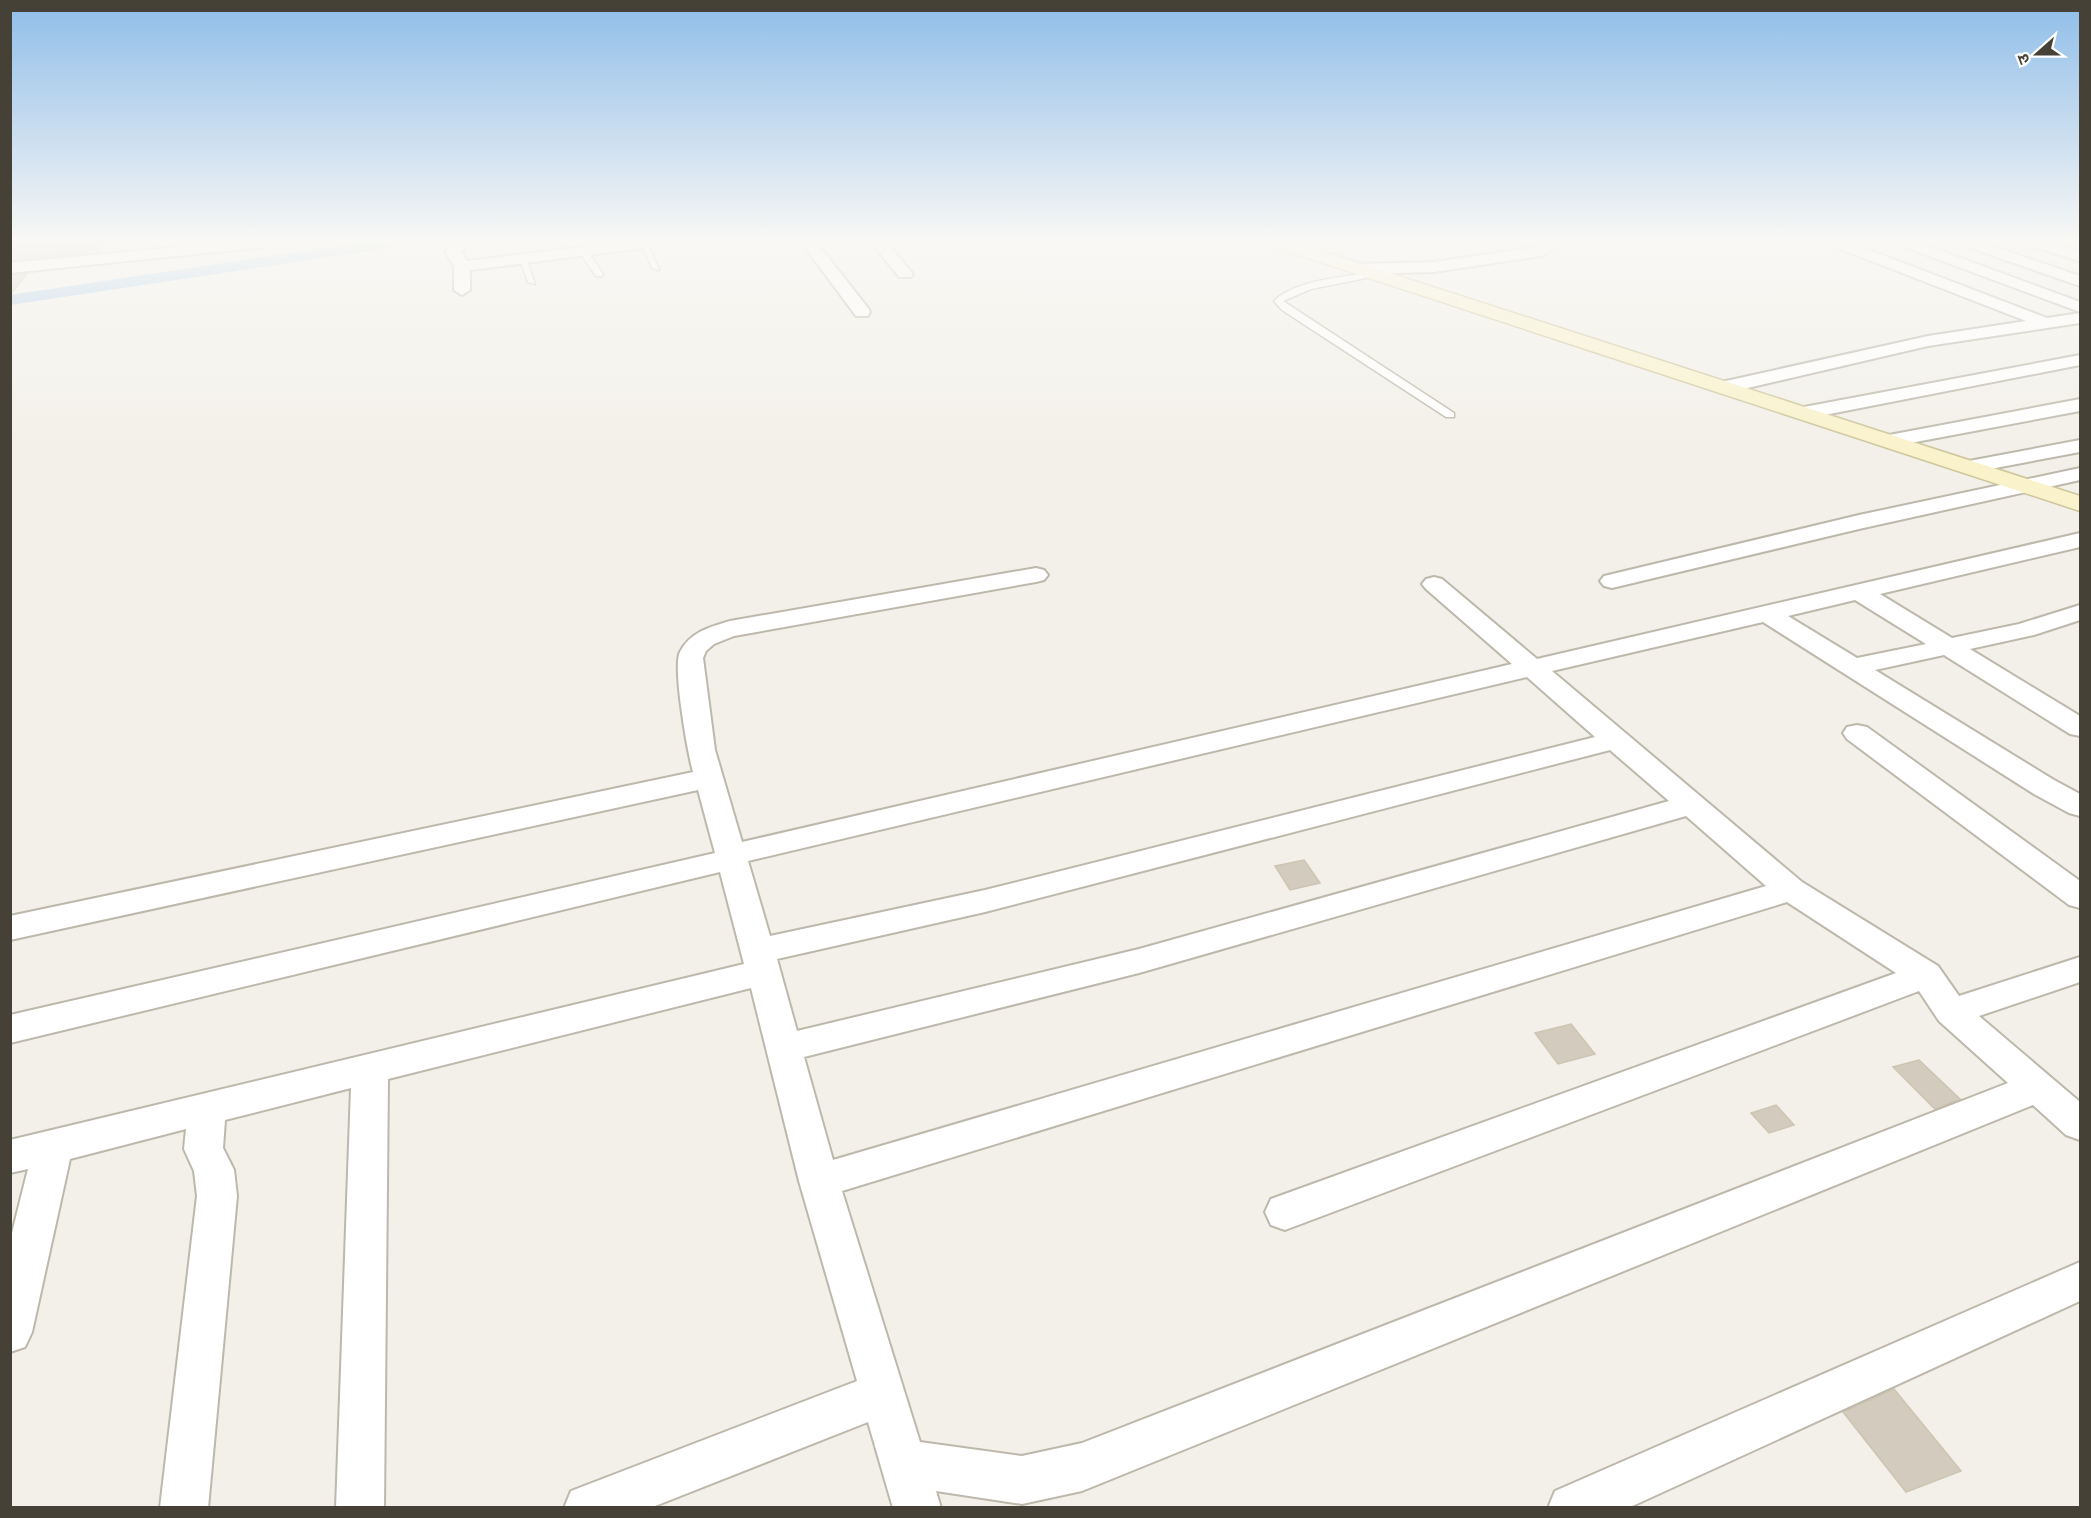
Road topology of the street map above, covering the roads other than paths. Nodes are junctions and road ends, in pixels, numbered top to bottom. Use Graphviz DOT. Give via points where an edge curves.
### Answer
graph roads {
  1 [pos="1294,314"];
  2 [pos="1498,314"];
  3 [pos="2015,314"];
  4 [pos="2080,318"];
  5 [pos="2040,324"];
  6 [pos="2071,339"];
  7 [pos="2080,360"];
  8 [pos="1726,387"];
  9 [pos="2080,405"];
  10 [pos="1804,413"];
  11 [pos="1450,415"];
  12 [pos="1889,441"];
  13 [pos="2080,446"];
  14 [pos="1970,467"];
  15 [pos="2080,474"];
  16 [pos="2026,486"];
  17 [pos="2080,504"];
  18 [pos="2080,540"];
  19 [pos="1036,575"];
  20 [pos="1612,580"];
  21 [pos="1434,584"];
  22 [pos="1858,591"];
  23 [pos="2080,612"];
  24 [pos="1766,613"];
  25 [pos="1950,646"];
  26 [pos="1853,667"];
  27 [pos="1531,669"];
  28 [pos="2080,728"];
  29 [pos="1857,733"];
  30 [pos="1615,740"];
  31 [pos="709,778"];
  32 [pos="1693,804"];
  33 [pos="2080,806"];
  34 [pos="731,857"];
  35 [pos="1791,890"];
  36 [pos="2080,897"];
  37 [pos="10,928"];
  38 [pos="761,961"];
  39 [pos="2080,969"];
  40 [pos="1926,975"];
  41 [pos="1951,1012"];
  42 [pos="10,1029"];
  43 [pos="784,1048"];
  44 [pos="370,1068"];
  45 [pos="207,1108"];
  46 [pos="2067,1108"];
  47 [pos="53,1146"];
  48 [pos="10,1157"];
  49 [pos="819,1181"];
  50 [pos="1285,1212"];
  51 [pos="2080,1281"];
  52 [pos="10,1332"];
  53 [pos="884,1393"];
  54 [pos="904,1463"];
  55 [pos="184,1508"];
  56 [pos="360,1508"];
  57 [pos="588,1508"];
  58 [pos="916,1508"];
  59 [pos="1572,1508"];
  1 -- 11 [label="lane"];
  2 -- 8 [label="street"];
  3 -- 5 [label="street"];
  4 -- 5 [label="street"];
  5 -- 6 [label="street"];
  5 -- 8 [label="street" via="1928,341"];
  7 -- 10 [label="street"];
  8 -- 10 [label="street"];
  9 -- 12 [label="street"];
  10 -- 12 [label="street"];
  12 -- 14 [label="street"];
  13 -- 14 [label="street"];
  14 -- 16 [label="street"];
  15 -- 16 [label="street"];
  16 -- 17 [label="street"];
  16 -- 20 [label="street"];
  18 -- 22 [label="street"];
  19 -- 31 [label="street" via="730,629 703,639 690,658 701,750"];
  21 -- 27 [label="street"];
  22 -- 24 [label="street"];
  22 -- 25 [label="street"];
  23 -- 25 [label="street" via="2025,630"];
  24 -- 26 [label="street"];
  24 -- 27 [label="street"];
  25 -- 26 [label="street"];
  25 -- 28 [label="street"];
  26 -- 33 [label="street"];
  27 -- 30 [label="street"];
  27 -- 34 [label="street"];
  29 -- 36 [label="street"];
  30 -- 32 [label="street"];
  30 -- 38 [label="street"];
  31 -- 34 [label="street"];
  31 -- 37 [label="street"];
  32 -- 35 [label="street"];
  32 -- 43 [label="street" via="1139,961"];
  34 -- 38 [label="street"];
  34 -- 42 [label="street"];
  35 -- 40 [label="street"];
  35 -- 49 [label="street"];
  38 -- 43 [label="street"];
  38 -- 44 [label="street"];
  39 -- 41 [label="street"];
  40 -- 41 [label="street"];
  40 -- 50 [label="street"];
  41 -- 46 [label="street"];
  43 -- 49 [label="street"];
  44 -- 45 [label="street"];
  44 -- 56 [label="street"];
  45 -- 47 [label="street"];
  45 -- 55 [label="street" via="203,1149 214,1170 217,1196"];
  46 -- 54 [label="street" via="1082,1467 1022,1480"];
  47 -- 48 [label="street"];
  47 -- 52 [label="street"];
  49 -- 53 [label="street"];
  51 -- 59 [label="street"];
  53 -- 54 [label="street"];
  53 -- 57 [label="street"];
  54 -- 58 [label="street"];
}
